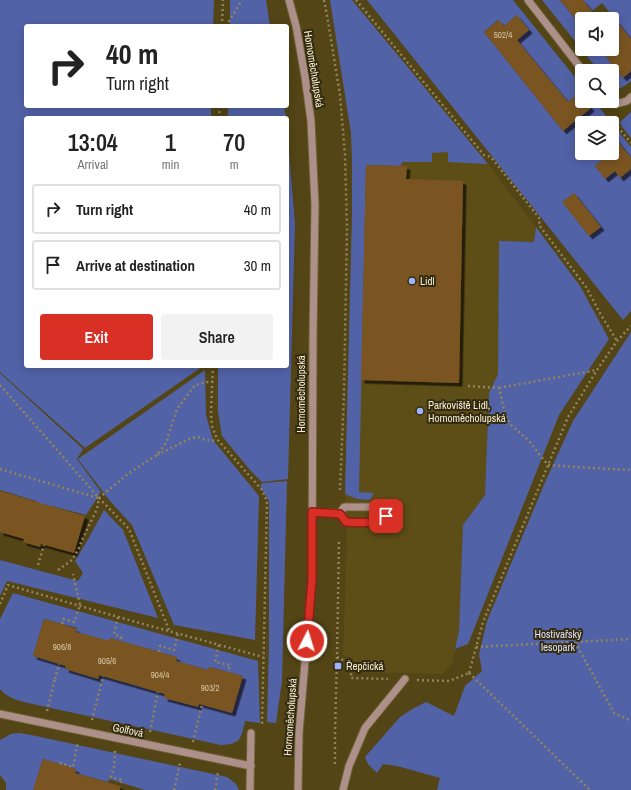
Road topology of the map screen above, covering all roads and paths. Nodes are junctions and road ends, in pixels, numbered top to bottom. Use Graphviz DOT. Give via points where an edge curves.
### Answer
graph roads {
  1 [pos="223,0"];
  2 [pos="242,0"];
  3 [pos="289,0"];
  4 [pos="324,0"];
  5 [pos="356,0"];
  6 [pos="528,0"];
  7 [pos="222,24"];
  8 [pos="227,24"];
  9 [pos="578,64"];
  10 [pos="631,97"];
  11 [pos="619,102"];
  12 [pos="614,108"];
  13 [pos="631,144"];
  14 [pos="631,326"];
  15 [pos="617,341"];
  16 [pos="213,368"];
  17 [pos="597,370"];
  18 [pos="212,381"];
  19 [pos="0,386"];
  20 [pos="468,386"];
  21 [pos="499,388"];
  22 [pos="218,441"];
  23 [pos="157,455"];
  24 [pos="548,465"];
  25 [pos="0,469"];
  26 [pos="631,470"];
  27 [pos="340,490"];
  28 [pos="99,498"];
  29 [pos="312,512"];
  30 [pos="340,514"];
  31 [pos="339,540"];
  32 [pos="44,544"];
  33 [pos="38,565"];
  34 [pos="58,570"];
  35 [pos="73,574"];
  36 [pos="0,604"];
  37 [pos="80,605"];
  38 [pos="118,617"];
  39 [pos="62,624"];
  40 [pos="169,630"];
  41 [pos="178,633"];
  42 [pos="631,639"];
  43 [pos="120,641"];
  44 [pos="574,642"];
  45 [pos="219,645"];
  46 [pos="476,647"];
  47 [pos="159,652"];
  48 [pos="263,657"];
  49 [pos="59,664"];
  50 [pos="228,672"];
  51 [pos="469,673"];
  52 [pos="103,676"];
  53 [pos="405,679"];
  54 [pos="449,681"];
  55 [pos="158,692"];
  56 [pos="202,705"];
  57 [pos="40,709"];
  58 [pos="0,714"];
  59 [pos="99,722"];
  60 [pos="631,722"];
  61 [pos="256,726"];
  62 [pos="157,734"];
  63 [pos="251,734"];
  64 [pos="78,742"];
  65 [pos="199,744"];
  66 [pos="115,749"];
  67 [pos="180,762"];
  68 [pos="60,764"];
  69 [pos="251,766"];
  70 [pos="335,766"];
  71 [pos="218,771"];
  72 [pos="121,783"];
  73 [pos="174,790"];
  74 [pos="215,790"];
  75 [pos="250,790"];
  76 [pos="298,790"];
  77 [pos="343,790"];
  78 [pos="590,790"];
  1 -- 7 [label="path"];
  2 -- 8 [label="path"];
  3 -- 29 [label="street, Hornoměcholupská" via="296,26 311,121 315,205"];
  4 -- 27 [label="path" via="340,95 346,155 347,237"];
  5 -- 15 [label="path" via="484,155 491,157 540,219 539,225 586,287"];
  6 -- 9 [label="street"];
  10 -- 11 [label="street"];
  12 -- 13 [label="path" via="617,126"];
  14 -- 15 [label="path"];
  15 -- 17 [label="path"];
  16 -- 18 [label="path"];
  17 -- 21 [label="path"];
  17 -- 24 [label="path" via="568,417"];
  18 -- 22 [label="path" via="212,426"];
  18 -- 23 [label="path" via="195,385 177,409 166,443"];
  19 -- 28 [label="path"];
  20 -- 21 [label="path"];
  21 -- 24 [label="path" via="505,414 511,425 528,440"];
  22 -- 23 [label="path" via="191,438"];
  22 -- 48 [label="path" via="262,490 267,501"];
  23 -- 28 [label="path" via="129,473"];
  24 -- 26 [label="path"];
  24 -- 46 [label="path" via="483,622"];
  25 -- 28 [label="path"];
  28 -- 34 [label="path" via="97,509 78,550 72,560"];
  28 -- 40 [label="path" via="129,529"];
  29 -- 30 [label="street"];
  29 -- 76 [label="street, Hornoměcholupská" via="312,579 299,733"];
  30 -- 30 [label="street" via="346,522 362,523 386,516 375,507 344,507"];
  31 -- 70 [label="path"];
  32 -- 33 [label="path"];
  35 -- 37 [label="path"];
  36 -- 37 [label="path" via="8,585"];
  37 -- 38 [label="path"];
  37 -- 39 [label="path" via="74,622 63,619"];
  38 -- 40 [label="path"];
  38 -- 43 [label="path" via="114,634 122,637"];
  40 -- 41 [label="path"];
  41 -- 45 [label="path"];
  41 -- 47 [label="path" via="174,650 160,646"];
  42 -- 44 [label="path"];
  44 -- 46 [label="path"];
  44 -- 60 [label="path" via="614,713"];
  45 -- 48 [label="path"];
  45 -- 50 [label="path" via="215,662 230,665"];
  46 -- 51 [label="path"];
  48 -- 61 [label="path" via="262,727"];
  49 -- 57 [label="path" via="48,711"];
  51 -- 54 [label="path"];
  51 -- 78 [label="path"];
  52 -- 59 [label="path" via="92,720"];
  53 -- 77 [label="street" via="365,728 349,766"];
  55 -- 62 [label="path" via="149,733"];
  56 -- 65 [label="path" via="193,742"];
  58 -- 69 [label="street, Golfová"];
  63 -- 69 [label="street"];
  64 -- 68 [label="path" via="73,767"];
  66 -- 72 [label="path" via="111,777 122,780"];
  67 -- 73 [label="path"];
  69 -- 75 [label="street"];
  71 -- 74 [label="path"];
}
